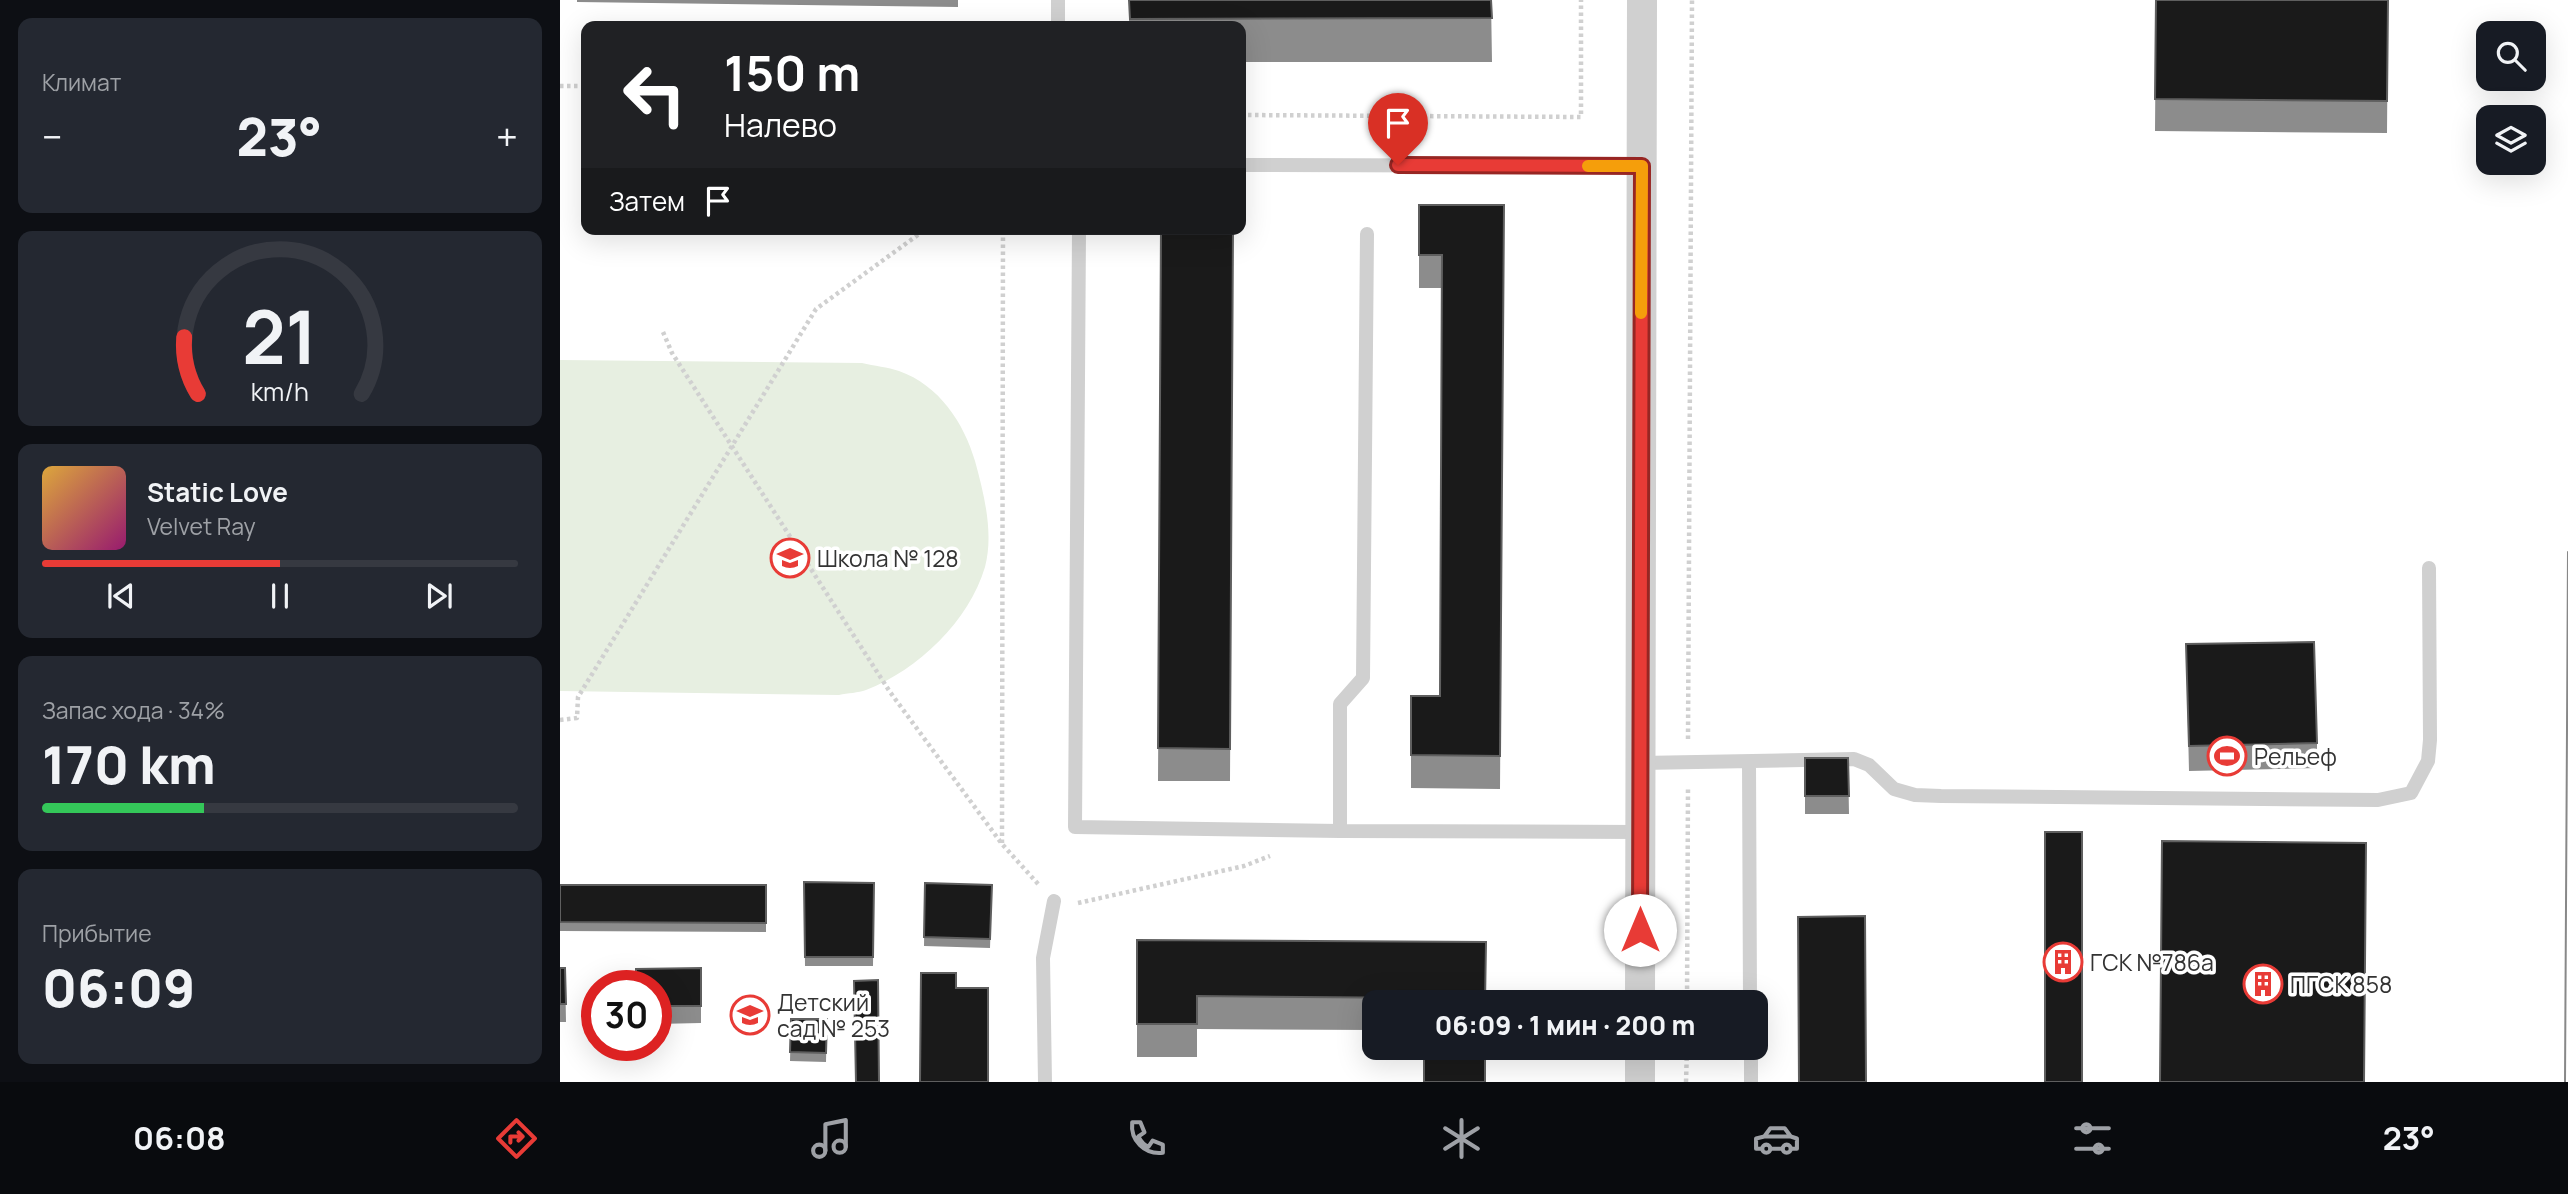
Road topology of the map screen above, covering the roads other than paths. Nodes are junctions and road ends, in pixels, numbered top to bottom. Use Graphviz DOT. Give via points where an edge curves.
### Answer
graph roads {
  1 [pos="1058,0"];
  2 [pos="1642,0"];
  3 [pos="1058,21"];
  4 [pos="1246,165"];
  5 [pos="1642,166"];
  6 [pos="1367,234"];
  7 [pos="1079,235"];
  8 [pos="2429,568"];
  9 [pos="1749,762"];
  10 [pos="1641,763"];
  11 [pos="1340,831"];
  12 [pos="1641,832"];
  13 [pos="1054,901"];
  14 [pos="1640,990"];
  15 [pos="1750,990"];
  16 [pos="1640,1060"];
  17 [pos="1751,1060"];
  18 [pos="1045,1082"];
  19 [pos="1640,1082"];
  20 [pos="1751,1082"];
  1 -- 3 [label="lane"];
  2 -- 5 [label="street"];
  4 -- 5 [label="lane"];
  5 -- 10 [label="street"];
  6 -- 11 [label="lane" via="1363,678 1340,704"];
  7 -- 11 [label="lane" via="1076,827"];
  8 -- 9 [label="lane" via="2430,740 2428,761 2411,793 2378,800 1941,796 1894,789 1868,765 1854,759"];
  9 -- 10 [label="lane"];
  9 -- 15 [label="lane"];
  10 -- 12 [label="street"];
  11 -- 12 [label="lane"];
  12 -- 14 [label="street"];
  13 -- 18 [label="lane" via="1043,958"];
  16 -- 19 [label="street"];
  17 -- 20 [label="lane"];
}
